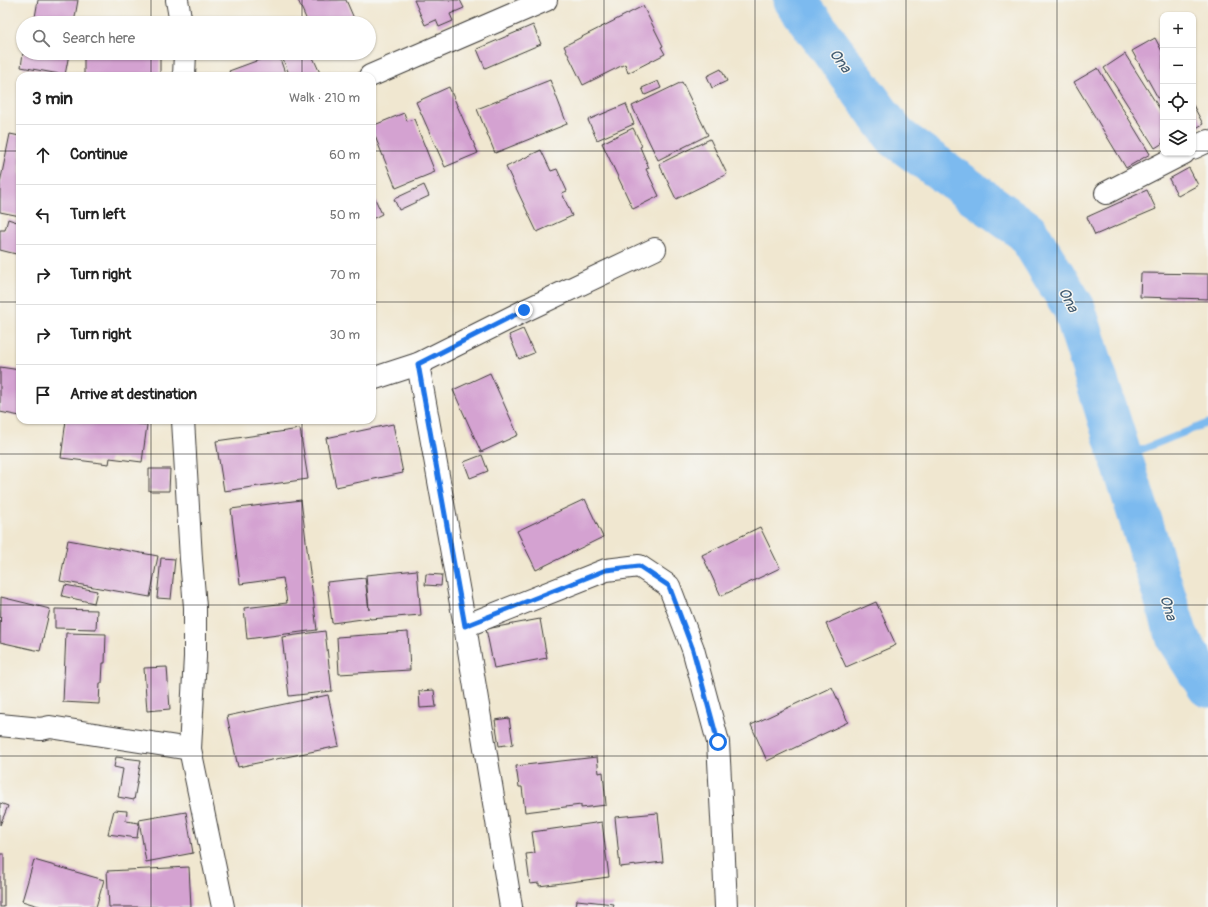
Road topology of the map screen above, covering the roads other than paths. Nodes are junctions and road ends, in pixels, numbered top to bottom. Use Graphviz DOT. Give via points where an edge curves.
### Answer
graph roads {
  1 [pos="177,0"];
  2 [pos="546,0"];
  3 [pos="179,16"];
  4 [pos="185,60"];
  5 [pos="184,72"];
  6 [pos="376,73"];
  7 [pos="1208,141"];
  8 [pos="1196,147"];
  9 [pos="1178,156"];
  10 [pos="1106,193"];
  11 [pos="655,249"];
  12 [pos="418,364"];
  13 [pos="376,378"];
  14 [pos="183,424"];
  15 [pos="465,626"];
  16 [pos="0,725"];
  17 [pos="190,749"];
  18 [pos="224,907"];
  19 [pos="511,907"];
  20 [pos="726,907"];
  1 -- 3 [label="street"];
  2 -- 6 [label="street"];
  4 -- 5 [label="street"];
  7 -- 8 [label="street"];
  9 -- 10 [label="street"];
  11 -- 12 [label="street" via="524,310"];
  12 -- 13 [label="street"];
  12 -- 15 [label="street"];
  14 -- 17 [label="street" via="195,607"];
  15 -- 19 [label="street"];
  15 -- 20 [label="street" via="606,570 639,566 669,586 693,650 718,742"];
  16 -- 17 [label="street" via="50,728"];
  17 -- 18 [label="street"];
}
